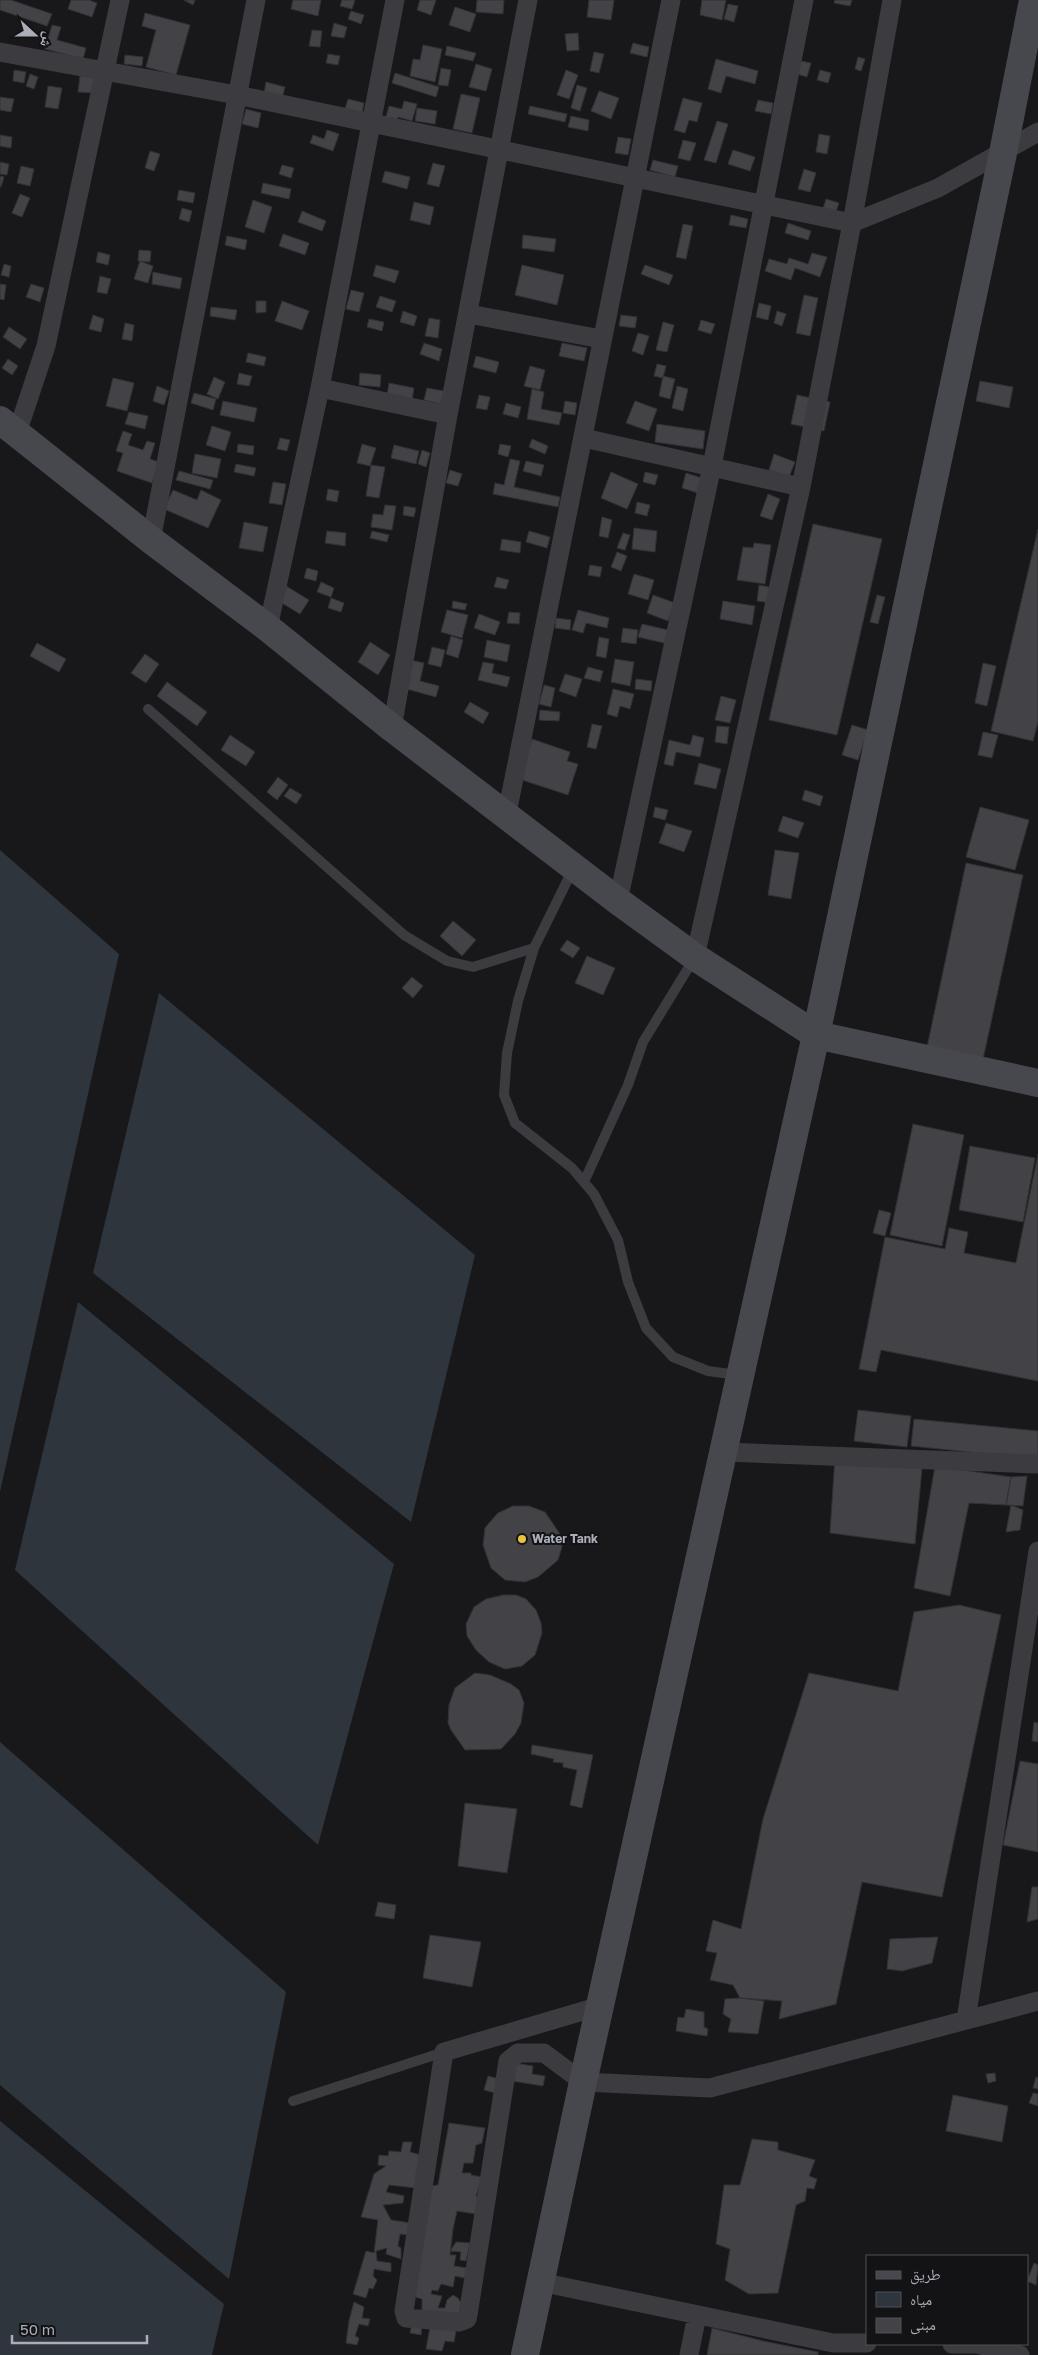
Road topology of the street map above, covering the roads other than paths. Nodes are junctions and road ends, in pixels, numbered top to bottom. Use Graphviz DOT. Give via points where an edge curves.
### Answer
graph roads {
  1 [pos="120,0"];
  2 [pos="256,0"];
  3 [pos="395,0"];
  4 [pos="528,0"];
  5 [pos="671,0"];
  6 [pos="804,0"];
  7 [pos="892,0"];
  8 [pos="1033,0"];
  9 [pos="0,52"];
  10 [pos="105,71"];
  11 [pos="237,95"];
  12 [pos="371,123"];
  13 [pos="1038,132"];
  14 [pos="497,150"];
  15 [pos="1003,153"];
  16 [pos="634,178"];
  17 [pos="762,205"];
  18 [pos="852,223"];
  19 [pos="469,314"];
  20 [pos="601,339"];
  21 [pos="320,388"];
  22 [pos="448,415"];
  23 [pos="8,427"];
  24 [pos="584,438"];
  25 [pos="712,466"];
  26 [pos="801,487"];
  27 [pos="151,540"];
  28 [pos="268,628"];
  29 [pos="148,709"];
  30 [pos="392,728"];
  31 [pos="507,814"];
  32 [pos="574,867"];
  33 [pos="618,901"];
  34 [pos="534,948"];
  35 [pos="695,956"];
  36 [pos="816,1035"];
  37 [pos="1038,1083"];
  38 [pos="584,1182"];
  39 [pos="742,1376"];
  40 [pos="725,1452"];
  41 [pos="1038,1464"];
  42 [pos="1038,1550"];
  43 [pos="1038,2001"];
  44 [pos="600,2006"];
  45 [pos="966,2020"];
  46 [pos="444,2052"];
  47 [pos="583,2082"];
  48 [pos="293,2101"];
  49 [pos="540,2282"];
  50 [pos="698,2315"];
  51 [pos="866,2343"];
  52 [pos="981,2345"];
  53 [pos="832,2349"];
  54 [pos="525,2355"];
  55 [pos="689,2355"];
  56 [pos="1020,2355"];
  1 -- 10 [label="street"];
  2 -- 11 [label="street"];
  3 -- 12 [label="street"];
  4 -- 14 [label="street"];
  5 -- 16 [label="street"];
  6 -- 17 [label="street"];
  7 -- 18 [label="street"];
  8 -- 15 [label="street"];
  9 -- 10 [label="street"];
  10 -- 11 [label="street"];
  10 -- 23 [label="street" via="46,346"];
  11 -- 12 [label="street"];
  11 -- 27 [label="street"];
  12 -- 14 [label="street"];
  12 -- 21 [label="street"];
  13 -- 15 [label="street"];
  14 -- 16 [label="street"];
  14 -- 19 [label="street"];
  15 -- 18 [label="street" via="938,188"];
  15 -- 36 [label="street"];
  16 -- 17 [label="street"];
  16 -- 20 [label="street"];
  17 -- 18 [label="street"];
  17 -- 25 [label="street"];
  18 -- 26 [label="street"];
  19 -- 20 [label="street"];
  19 -- 22 [label="street"];
  20 -- 24 [label="street"];
  21 -- 22 [label="street"];
  21 -- 28 [label="street"];
  22 -- 30 [label="street"];
  23 -- 27 [label="street"];
  24 -- 25 [label="street"];
  24 -- 31 [label="street"];
  25 -- 26 [label="street"];
  25 -- 33 [label="street"];
  26 -- 35 [label="street"];
  27 -- 28 [label="street"];
  28 -- 30 [label="street"];
  29 -- 34 [label="lane" via="411,939 447,961 473,967"];
  30 -- 31 [label="street"];
  31 -- 32 [label="street"];
  32 -- 33 [label="street"];
  32 -- 34 [label="lane"];
  33 -- 35 [label="street"];
  34 -- 38 [label="lane" via="514,1018 504,1095 515,1123 572,1168"];
  35 -- 36 [label="street"];
  35 -- 38 [label="lane" via="643,1042 628,1085"];
  36 -- 37 [label="street"];
  36 -- 39 [label="street"];
  38 -- 39 [label="lane" via="594,1194 618,1240 628,1282 646,1328 672,1357 708,1371"];
  39 -- 40 [label="street"];
  40 -- 41 [label="street"];
  40 -- 44 [label="street"];
  42 -- 45 [label="street"];
  43 -- 45 [label="street"];
  44 -- 46 [label="street"];
  44 -- 47 [label="street"];
  45 -- 47 [label="street" via="710,2088"];
  46 -- 47 [label="street" via="404,2311 406,2318 411,2320 459,2322 467,2319 508,2061 518,2053 544,2053"];
  46 -- 48 [label="lane"];
  47 -- 49 [label="street"];
  49 -- 50 [label="street"];
  49 -- 54 [label="street"];
  50 -- 53 [label="street"];
  50 -- 55 [label="street"];
  51 -- 53 [label="street"];
  52 -- 56 [label="street"];
}
